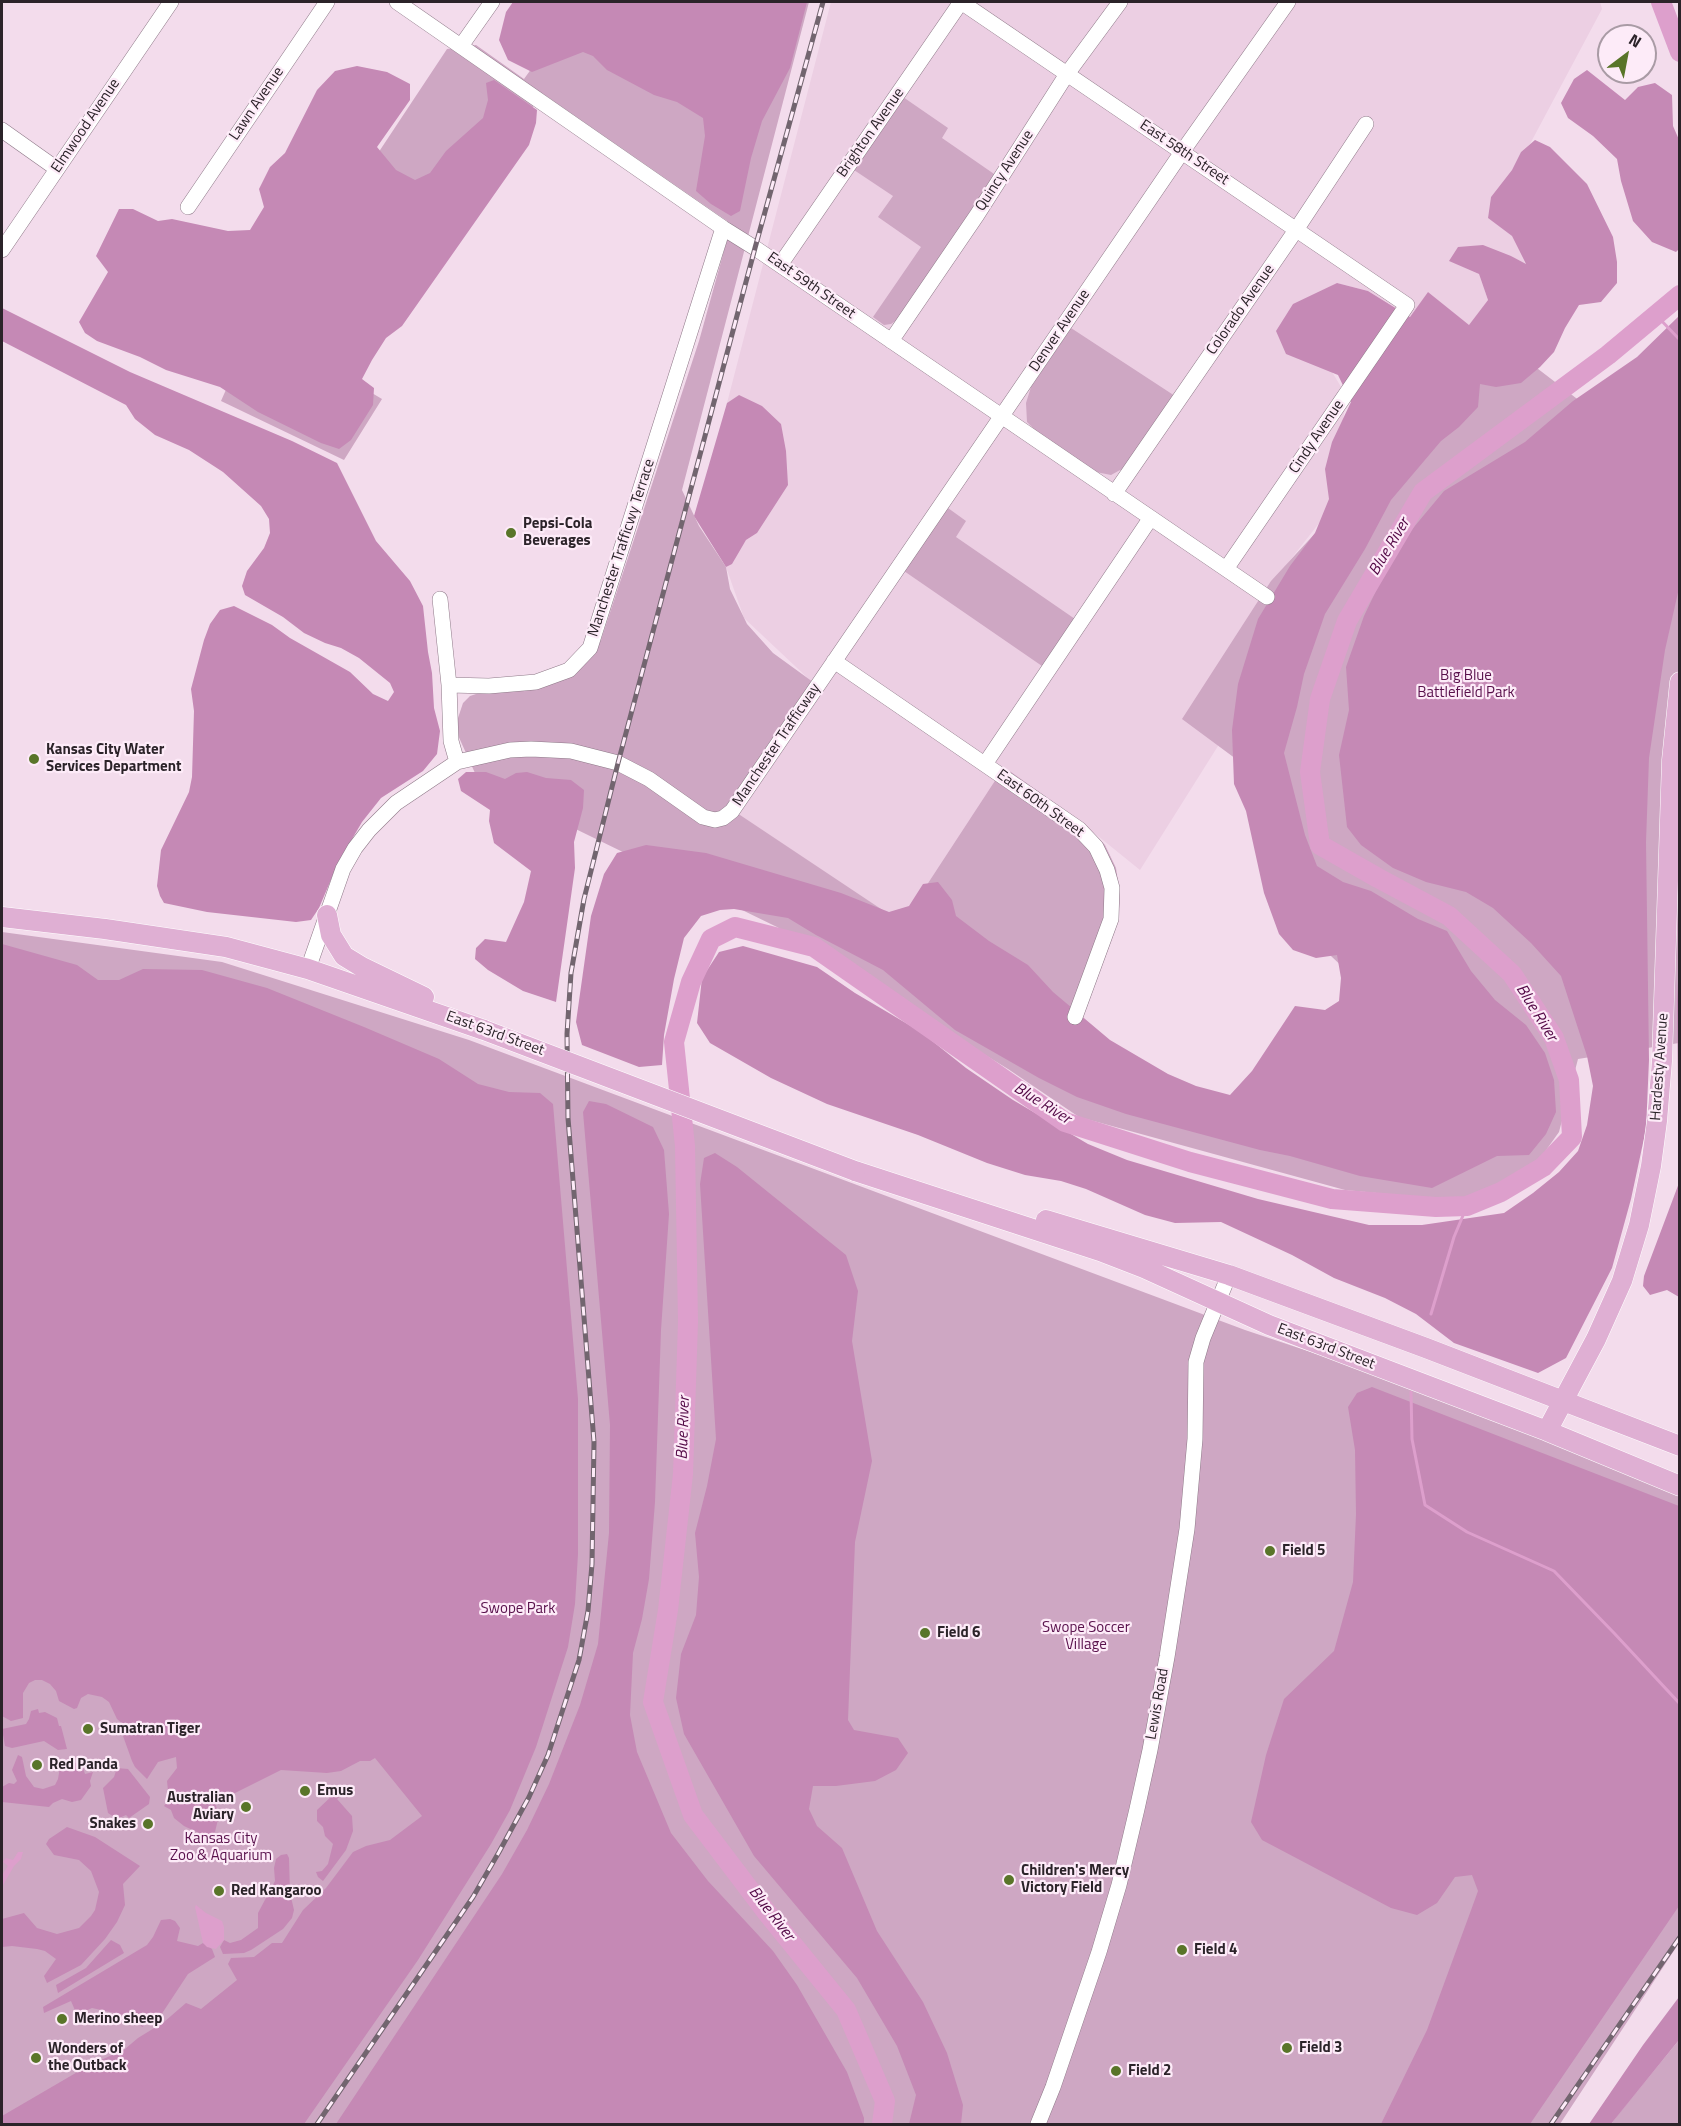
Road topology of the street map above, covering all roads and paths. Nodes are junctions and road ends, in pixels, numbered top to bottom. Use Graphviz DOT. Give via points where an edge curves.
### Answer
graph roads {
  1 [pos="171,2"];
  2 [pos="327,2"];
  3 [pos="397,2"];
  4 [pos="492,2"];
  5 [pos="961,2"];
  6 [pos="1120,2"];
  7 [pos="1288,2"];
  8 [pos="461,46"];
  9 [pos="1067,74"];
  10 [pos="1366,124"];
  11 [pos="2,130"];
  12 [pos="1182,152"];
  13 [pos="57,169"];
  14 [pos="188,207"];
  15 [pos="723,228"];
  16 [pos="1296,230"];
  17 [pos="2,250"];
  18 [pos="780,265"];
  19 [pos="1407,305"];
  20 [pos="891,341"];
  21 [pos="1001,417"];
  22 [pos="1114,494"];
  23 [pos="1150,519"];
  24 [pos="1226,569"];
  25 [pos="1267,597"];
  26 [pos="440,599"];
  27 [pos="834,661"];
  28 [pos="1680,682"];
  29 [pos="449,685"];
  30 [pos="457,762"];
  31 [pos="985,765"];
  32 [pos="327,915"];
  33 [pos="2,917"];
  34 [pos="308,969"];
  35 [pos="1075,1017"];
  36 [pos="484,1030"];
  37 [pos="973,1210"];
  38 [pos="1229,1275"];
  39 [pos="1218,1302"];
  40 [pos="1563,1401"];
  41 [pos="1547,1431"];
  42 [pos="1680,1446"];
  43 [pos="1680,1486"];
  44 [pos="1038,2124"];
  1 -- 13 [label="street, Elmwood Avenue"];
  2 -- 14 [label="street, Lawn Avenue"];
  3 -- 8 [label="street, East 59th Street"];
  4 -- 8 [label="street"];
  5 -- 9 [label="street, East 58th Street"];
  5 -- 18 [label="street, Brighton Avenue"];
  6 -- 9 [label="street, Quincy Avenue"];
  7 -- 12 [label="street, Denver Avenue"];
  8 -- 15 [label="street, East 59th Street"];
  9 -- 12 [label="street, East 58th Street"];
  9 -- 20 [label="street, Quincy Avenue"];
  10 -- 16 [label="street, Colorado Avenue"];
  11 -- 13 [label="street"];
  12 -- 16 [label="street, East 58th Street"];
  12 -- 21 [label="street, Denver Avenue"];
  13 -- 17 [label="street, Elmwood Avenue"];
  15 -- 18 [label="street, East 59th Street"];
  15 -- 29 [label="street, Manchester Trafficwy Terrace" via="590,648 569,670 536,682"];
  16 -- 19 [label="street, East 58th Street"];
  16 -- 22 [label="street, Colorado Avenue"];
  18 -- 20 [label="street, East 59th Street"];
  19 -- 24 [label="street, Cindy Avenue"];
  20 -- 21 [label="street, East 59th Street"];
  21 -- 22 [label="street, East 59th Street"];
  21 -- 27 [label="street, Denver Avenue"];
  22 -- 23 [label="street, East 59th Street"];
  23 -- 24 [label="street, East 59th Street"];
  23 -- 31 [label="street"];
  24 -- 25 [label="street, East 59th Street"];
  26 -- 29 [label="street"];
  27 -- 30 [label="street, Manchester Trafficway" via="732,811 723,818 703,817 649,779 618,763 590,755 531,748"];
  27 -- 31 [label="street, East 60th Street"];
  28 -- 40 [label="main road, Hardesty Avenue" via="1672,760 1662,1061 1651,1166 1622,1281"];
  29 -- 30 [label="street" via="451,741"];
  30 -- 32 [label="street, Manchester Trafficway" via="396,803 369,830 343,869"];
  31 -- 35 [label="street, East 60th Street" via="1079,829 1096,847 1107,870 1112,888 1111,919"];
  32 -- 34 [label="street, Manchester Trafficway"];
  32 -- 36 [label="main road" via="331,935 344,956"];
  33 -- 34 [label="main road, East 63rd Street" via="226,947"];
  34 -- 36 [label="main road, East 63rd Street"];
  36 -- 37 [label="main road, East 63rd Street, bridge" via="855,1171"];
  37 -- 38 [label="main road, East 63rd Street" via="1045,1220"];
  37 -- 39 [label="main road, East 63rd Street" via="1100,1251"];
  38 -- 39 [label="street, Lewis Road"];
  38 -- 40 [label="main road, East 63rd Street"];
  39 -- 41 [label="main road, East 63rd Street"];
  39 -- 44 [label="street, Lewis Road" via="1196,1362 1195,1439 1186,1528 1150,1750 1100,1952"];
  40 -- 41 [label="main road, Hardesty Avenue"];
  40 -- 42 [label="main road, East 63rd Street"];
  41 -- 43 [label="main road, East 63rd Street"];
}
